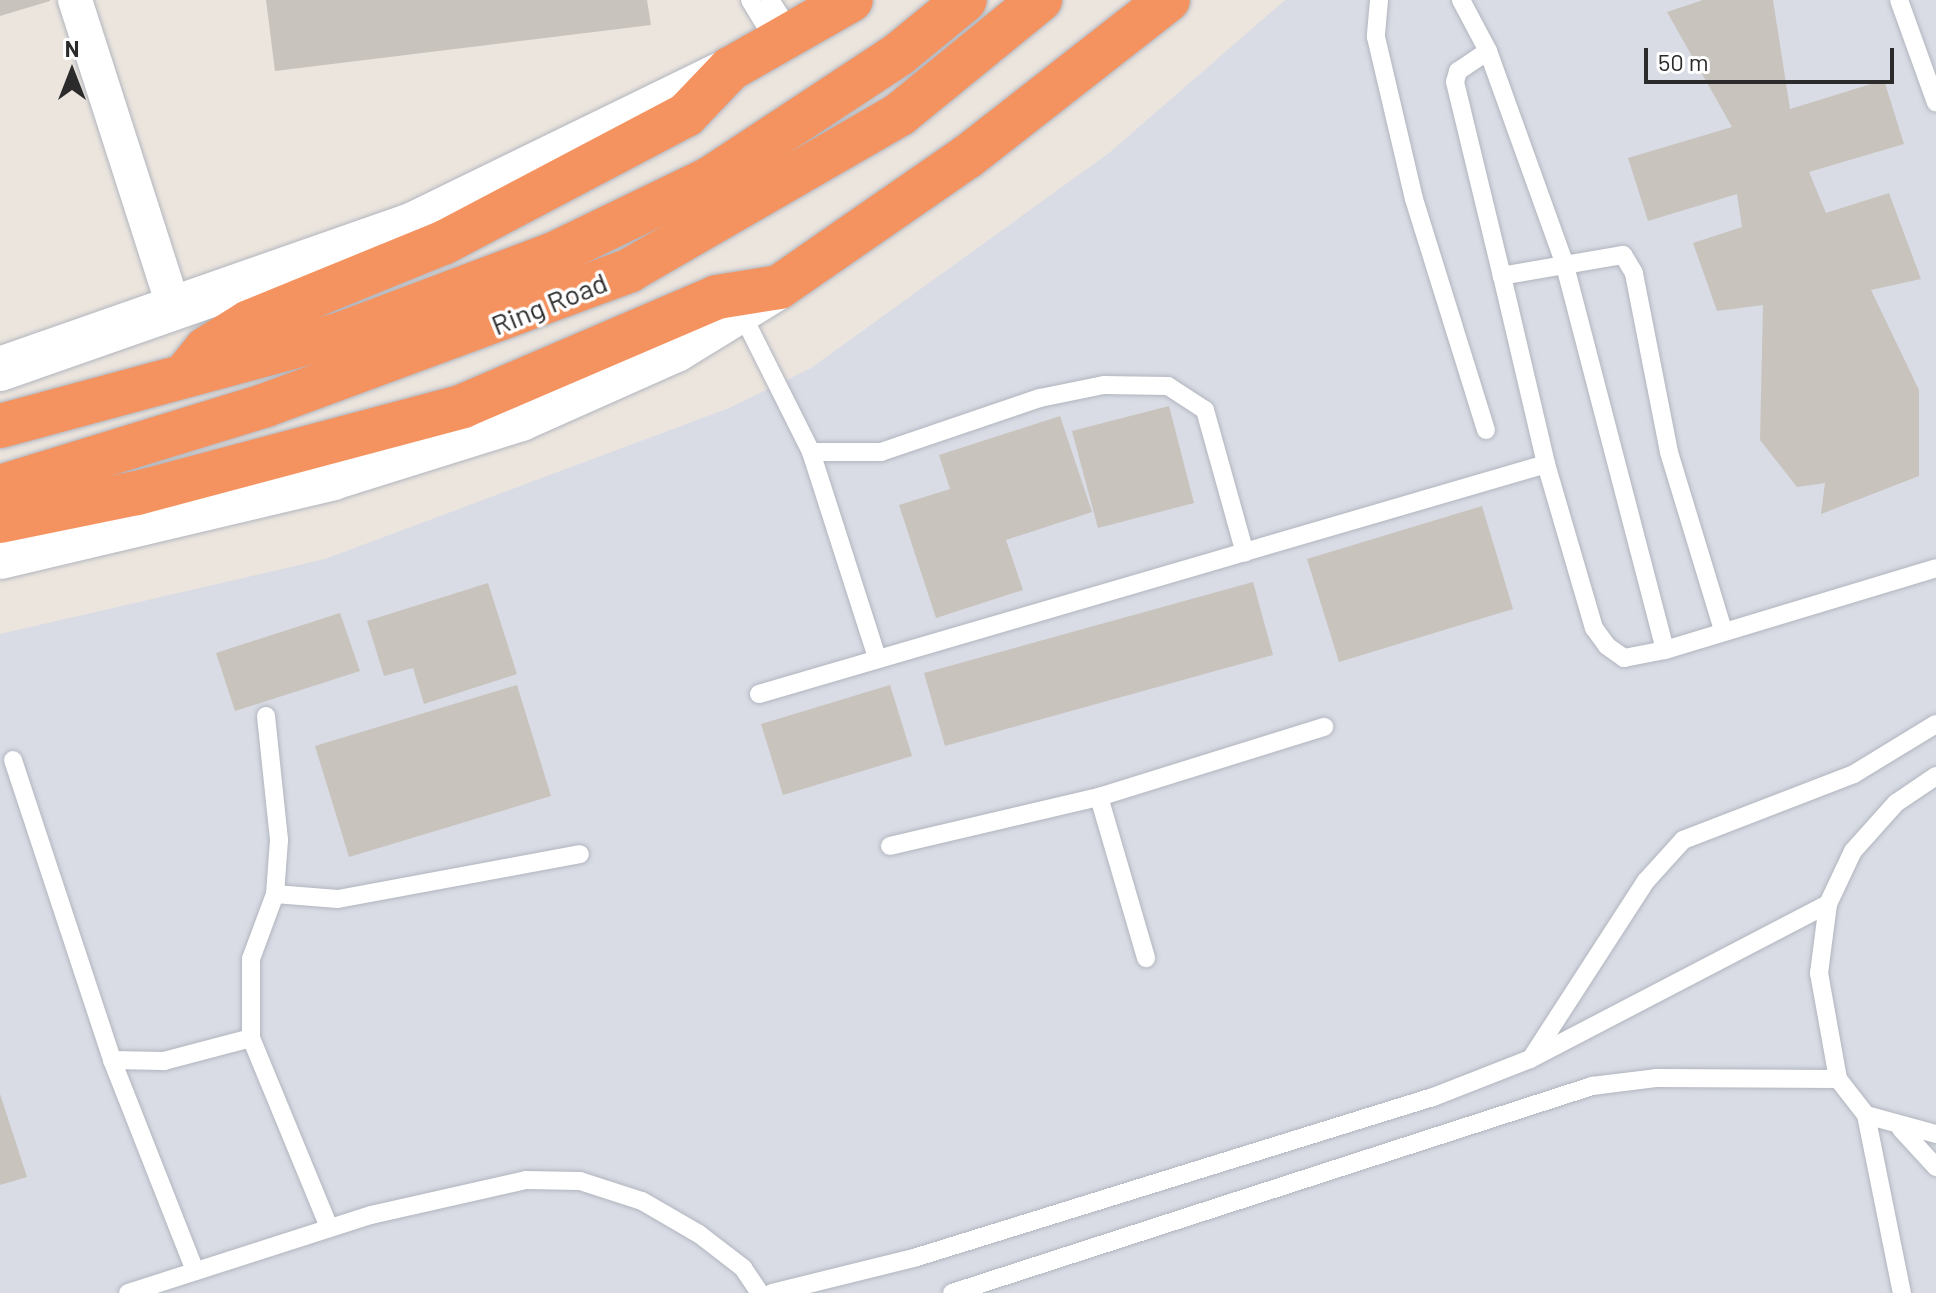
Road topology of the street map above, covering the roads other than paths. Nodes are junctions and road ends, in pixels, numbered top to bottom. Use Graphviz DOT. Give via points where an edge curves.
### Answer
graph roads {
  1 [pos="75,0"];
  2 [pos="750,0"];
  3 [pos="851,0"];
  4 [pos="965,0"];
  5 [pos="1040,0"];
  6 [pos="1168,0"];
  7 [pos="1379,0"];
  8 [pos="1461,0"];
  9 [pos="1899,0"];
  10 [pos="779,26"];
  11 [pos="1488,51"];
  12 [pos="730,69"];
  13 [pos="1936,103"];
  14 [pos="1564,262"];
  15 [pos="1502,276"];
  16 [pos="779,287"];
  17 [pos="175,311"];
  18 [pos="742,314"];
  19 [pos="0,369"];
  20 [pos="182,378"];
  21 [pos="0,426"];
  22 [pos="1486,430"];
  23 [pos="811,452"];
  24 [pos="1546,464"];
  25 [pos="0,487"];
  26 [pos="0,521"];
  27 [pos="1245,553"];
  28 [pos="0,557"];
  29 [pos="1936,568"];
  30 [pos="1723,630"];
  31 [pos="1665,650"];
  32 [pos="876,654"];
  33 [pos="759,694"];
  34 [pos="266,716"];
  35 [pos="1936,724"];
  36 [pos="1324,727"];
  37 [pos="13,760"];
  38 [pos="1936,776"];
  39 [pos="1099,797"];
  40 [pos="890,846"];
  41 [pos="580,854"];
  42 [pos="275,894"];
  43 [pos="1828,904"];
  44 [pos="1146,958"];
  45 [pos="251,1038"];
  46 [pos="1530,1059"];
  47 [pos="112,1060"];
  48 [pos="1838,1079"];
  49 [pos="1866,1115"];
  50 [pos="1901,1129"];
  51 [pos="1936,1134"];
  52 [pos="1936,1167"];
  53 [pos="329,1227"];
  54 [pos="195,1271"];
  55 [pos="128,1293"];
  56 [pos="760,1293"];
  57 [pos="772,1293"];
  58 [pos="952,1293"];
  59 [pos="1902,1293"];
  1 -- 17 [label="street"];
  2 -- 10 [label="lane"];
  3 -- 10 [label="highway"];
  4 -- 20 [label="highway, Ring Road" via="899,54 711,178 426,306"];
  5 -- 25 [label="highway, Ring Road" via="900,114 717,224 520,317"];
  6 -- 16 [label="highway" via="967,157"];
  7 -- 22 [label="lane" via="1376,37 1414,199"];
  8 -- 11 [label="lane"];
  9 -- 13 [label="lane"];
  10 -- 12 [label="highway"];
  11 -- 14 [label="lane"];
  11 -- 15 [label="lane" via="1458,71 1455,82"];
  12 -- 17 [label="street" via="416,223"];
  12 -- 20 [label="highway" via="686,115 443,243 249,322 206,349"];
  14 -- 15 [label="lane"];
  14 -- 30 [label="lane" via="1623,255 1634,273 1669,452"];
  14 -- 31 [label="lane"];
  15 -- 24 [label="lane"];
  16 -- 18 [label="street"];
  16 -- 26 [label="highway" via="717,297 463,406 137,493"];
  17 -- 19 [label="street"];
  18 -- 23 [label="lane"];
  18 -- 28 [label="street" via="521,419 333,478"];
  20 -- 21 [label="highway, Ring Road"];
  23 -- 27 [label="lane" via="881,452 1040,398 1104,385 1168,386 1205,410"];
  23 -- 32 [label="lane"];
  24 -- 27 [label="lane"];
  24 -- 31 [label="lane" via="1597,636 1624,658"];
  27 -- 32 [label="lane"];
  29 -- 30 [label="lane"];
  30 -- 31 [label="lane"];
  32 -- 33 [label="lane"];
  34 -- 42 [label="lane" via="279,799"];
  35 -- 46 [label="lane" via="1854,774 1683,840 1646,881"];
  36 -- 39 [label="lane"];
  37 -- 47 [label="lane"];
  38 -- 43 [label="lane" via="1896,803 1853,851"];
  39 -- 40 [label="lane"];
  39 -- 44 [label="lane"];
  41 -- 42 [label="lane" via="338,899"];
  42 -- 45 [label="lane" via="251,959"];
  43 -- 46 [label="lane"];
  43 -- 48 [label="lane" via="1819,973"];
  45 -- 47 [label="lane" via="164,1061"];
  45 -- 53 [label="lane"];
  46 -- 57 [label="lane" via="1171,1180"];
  47 -- 54 [label="lane"];
  48 -- 49 [label="lane"];
  48 -- 58 [label="lane" via="1656,1078 1592,1086"];
  49 -- 50 [label="lane"];
  49 -- 59 [label="lane"];
  50 -- 51 [label="lane"];
  50 -- 52 [label="lane"];
  53 -- 54 [label="lane"];
  53 -- 56 [label="lane" via="526,1180 580,1181 642,1201 699,1234 743,1268"];
  54 -- 55 [label="lane"];
}
